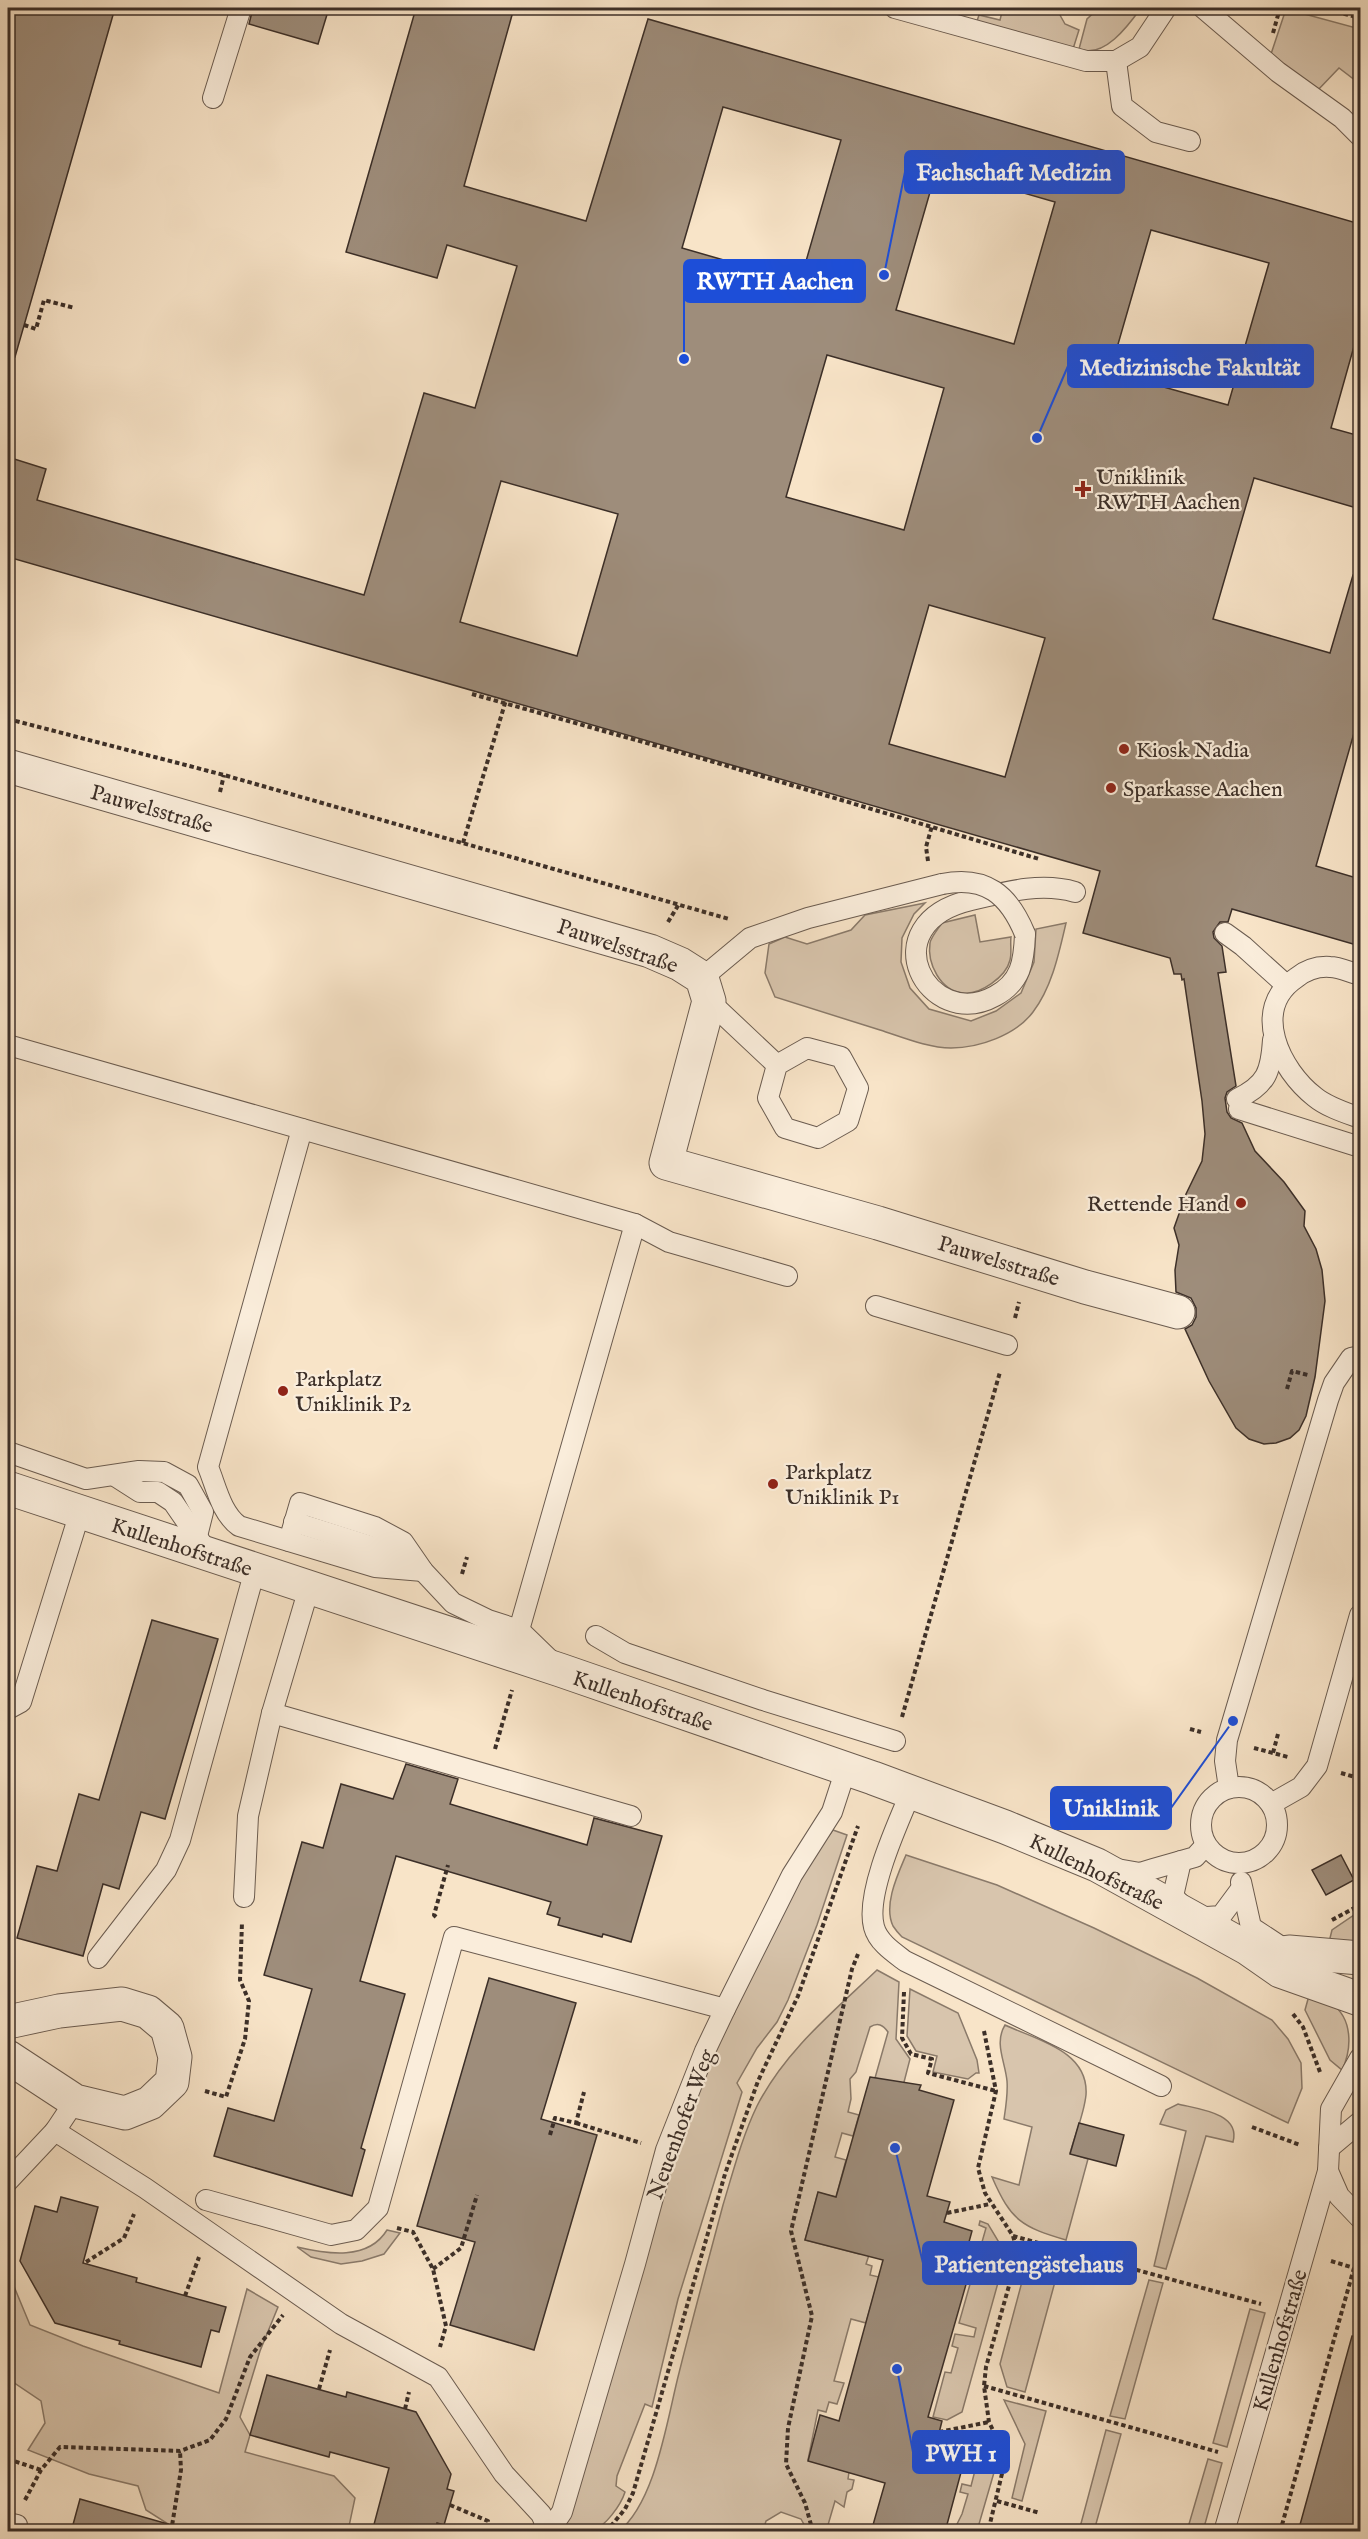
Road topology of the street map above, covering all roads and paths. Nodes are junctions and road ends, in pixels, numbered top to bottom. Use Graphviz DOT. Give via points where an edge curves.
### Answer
graph roads {
  1 [pos="241,8"];
  2 [pos="895,8"];
  3 [pos="1166,8"];
  4 [pos="1203,8"];
  5 [pos="1322,8"];
  6 [pos="1360,18"];
  7 [pos="1116,62"];
  8 [pos="213,98"];
  9 [pos="1360,136"];
  10 [pos="1190,141"];
  11 [pos="75,308"];
  12 [pos="24,325"];
  13 [pos="472,694"];
  14 [pos="505,702"];
  15 [pos="8,719"];
  16 [pos="8,766"];
  17 [pos="932,826"];
  18 [pos="463,843"];
  19 [pos="926,847"];
  20 [pos="1046,861"];
  21 [pos="1075,892"];
  22 [pos="1225,933"];
  23 [pos="750,938"];
  24 [pos="1360,975"];
  25 [pos="1286,984"];
  26 [pos="706,989"];
  27 [pos="1274,1037"];
  28 [pos="8,1045"];
  29 [pos="777,1065"];
  30 [pos="1360,1118"];
  31 [pos="302,1129"];
  32 [pos="1360,1147"];
  33 [pos="635,1224"];
  34 [pos="1028,1269"];
  35 [pos="787,1276"];
  36 [pos="876,1306"];
  37 [pos="1178,1312"];
  38 [pos="1007,1345"];
  39 [pos="1360,1356"];
  40 [pos="8,1452"];
  41 [pos="8,1488"];
  42 [pos="80,1512"];
  43 [pos="291,1531"];
  44 [pos="206,1546"];
  45 [pos="255,1570"];
  46 [pos="423,1571"];
  47 [pos="309,1588"];
  48 [pos="1360,1615"];
  49 [pos="596,1636"];
  50 [pos="520,1644"];
  51 [pos="8,1709"];
  52 [pos="272,1713"];
  53 [pos="897,1733"];
  54 [pos="1360,1760"];
  55 [pos="859,1773"];
  56 [pos="488,1775"];
  57 [pos="1360,1779"];
  58 [pos="1229,1788"];
  59 [pos="911,1792"];
  60 [pos="1271,1804"];
  61 [pos="631,1816"];
  62 [pos="1206,1845"];
  63 [pos="1181,1861"];
  64 [pos="448,1864"];
  65 [pos="1240,1864"];
  66 [pos="1097,1865"];
  67 [pos="1241,1889"];
  68 [pos="243,1897"];
  69 [pos="1360,1905"];
  70 [pos="1193,1918"];
  71 [pos="1330,1922"];
  72 [pos="878,1935"];
  73 [pos="454,1937"];
  74 [pos="1274,1954"];
  75 [pos="98,1958"];
  76 [pos="1360,1958"];
  77 [pos="905,1961"];
  78 [pos="976,1995"];
  79 [pos="1360,1996"];
  80 [pos="725,2010"];
  81 [pos="1290,2011"];
  82 [pos="8,2022"];
  83 [pos="8,2057"];
  84 [pos="1360,2058"];
  85 [pos="1321,2074"];
  86 [pos="1161,2086"];
  87 [pos="996,2091"];
  88 [pos="584,2092"];
  89 [pos="226,2097"];
  90 [pos="75,2102"];
  91 [pos="1360,2122"];
  92 [pos="576,2123"];
  93 [pos="1252,2127"];
  94 [pos="55,2131"];
  95 [pos="550,2135"];
  96 [pos="1300,2145"];
  97 [pos="1329,2148"];
  98 [pos="666,2151"];
  99 [pos="1328,2170"];
  100 [pos="8,2181"];
  101 [pos="145,2188"];
  102 [pos="477,2195"];
  103 [pos="206,2200"];
  104 [pos="990,2204"];
  105 [pos="946,2212"];
  106 [pos="1360,2218"];
  107 [pos="208,2232"];
  108 [pos="413,2232"];
  109 [pos="1013,2236"];
  110 [pos="86,2262"];
  111 [pos="1354,2268"];
  112 [pos="434,2269"];
  113 [pos="185,2296"];
  114 [pos="299,2296"];
  115 [pos="1287,2311"];
  116 [pos="341,2324"];
  117 [pos="438,2354"];
  118 [pos="984,2386"];
  119 [pos="319,2390"];
  120 [pos="989,2422"];
  121 [pos="939,2432"];
  122 [pos="180,2451"];
  123 [pos="8,2459"];
  124 [pos="1245,2460"];
  125 [pos="41,2470"];
  126 [pos="997,2501"];
  127 [pos="450,2505"];
  128 [pos="1040,2513"];
  129 [pos="12,2524"];
  130 [pos="549,2531"];
  131 [pos="171,2532"];
  132 [pos="490,2532"];
  133 [pos="606,2532"];
  134 [pos="813,2532"];
  135 [pos="988,2532"];
  136 [pos="1224,2532"];
  137 [pos="1280,2532"];
  1 -- 8 [label="lane"];
  2 -- 7 [label="lane" via="1086,61"];
  3 -- 7 [label="lane" via="1140,47"];
  4 -- 9 [label="lane"];
  5 -- 6 [label="path"];
  7 -- 10 [label="lane" via="1122,106 1156,132"];
  11 -- 12 [label="path" via="44,300 36,329"];
  13 -- 14 [label="path"];
  14 -- 17 [label="path"];
  14 -- 18 [label="path"];
  15 -- 18 [label="path"];
  16 -- 26 [label="street, Pauwelsstraße" via="650,951 680,964"];
  17 -- 19 [label="path"];
  17 -- 20 [label="path"];
  18 -- 23 [label="path" via="739,922"];
  21 -- 23 [label="lane, bridge" via="1026,889 958,903 927,921 918,939 920,974 928,985 953,1002 971,1005 1010,988 1021,968 1025,934 1010,904 996,892 971,882 942,884 808,918"];
  22 -- 25 [label="lane"];
  23 -- 26 [label="lane"];
  24 -- 25 [label="lane" via="1330,967 1308,969"];
  25 -- 27 [label="lane" via="1274,1006"];
  26 -- 29 [label="lane"];
  26 -- 34 [label="street, Pauwelsstraße" via="666,1163"];
  27 -- 30 [label="lane" via="1284,1063 1300,1084 1316,1099"];
  27 -- 32 [label="lane" via="1272,1060 1262,1083 1238,1104"];
  28 -- 31 [label="lane"];
  29 -- 29 [label="lane" via="768,1098 785,1128 818,1138 848,1121 858,1088 841,1057 807,1048"];
  31 -- 33 [label="lane"];
  31 -- 43 [label="lane" via="208,1467 230,1520 239,1526"];
  33 -- 35 [label="lane" via="669,1242"];
  33 -- 50 [label="lane"];
  34 -- 37 [label="street, Pauwelsstraße"];
  34 -- 38 [label="path"];
  36 -- 38 [label="lane"];
  38 -- 53 [label="path"];
  39 -- 58 [label="lane" via="1351,1358 1328,1400 1227,1740"];
  40 -- 44 [label="lane" via="86,1479 139,1471 164,1472 188,1485 203,1512"];
  41 -- 42 [label="street, Kullenhofstraße"];
  42 -- 44 [label="street, Kullenhofstraße"];
  42 -- 51 [label="lane" via="21,1702"];
  43 -- 46 [label="lane" via="383,1550"];
  43 -- 46 [label="lane" via="300,1503 384,1532 402,1542"];
  44 -- 45 [label="street, Kullenhofstraße"];
  45 -- 47 [label="street, Kullenhofstraße"];
  45 -- 75 [label="lane" via="180,1840 166,1870"];
  46 -- 50 [label="lane" via="453,1603 488,1620"];
  47 -- 50 [label="street, Kullenhofstraße"];
  47 -- 52 [label="lane"];
  48 -- 60 [label="lane" via="1317,1766 1300,1787"];
  49 -- 53 [label="lane" via="625,1653 763,1701"];
  50 -- 55 [label="street, Kullenhofstraße" via="560,1670"];
  50 -- 56 [label="path"];
  52 -- 56 [label="lane"];
  52 -- 68 [label="lane" via="248,1816"];
  54 -- 57 [label="path" via="1355,1777"];
  55 -- 59 [label="street, Kullenhofstraße"];
  55 -- 80 [label="lane, Neuenhofer Weg" via="792,1875"];
  55 -- 133 [label="path" via="853,1842 798,1996 758,2081 724,2174 633,2493"];
  56 -- 61 [label="lane"];
  58 -- 60 [label="lane" via="1252,1789"];
  58 -- 62 [label="lane" via="1218,1793 1203,1811 1200,1823"];
  59 -- 66 [label="street, Kullenhofstraße"];
  59 -- 72 [label="lane" via="878,1880 873,1916"];
  60 -- 65 [label="lane" via="1277,1816 1274,1843 1254,1861"];
  62 -- 63 [label="lane" via="1195,1857"];
  62 -- 65 [label="lane" via="1215,1856"];
  63 -- 66 [label="lane" via="1140,1873"];
  63 -- 70 [label="lane" via="1173,1896"];
  64 -- 73 [label="path" via="434,1915"];
  65 -- 67 [label="lane"];
  66 -- 70 [label="street, Kullenhofstraße"];
  67 -- 70 [label="lane" via="1221,1916"];
  67 -- 74 [label="lane" via="1251,1927"];
  68 -- 89 [label="path" via="240,1980 249,2001 244,2039"];
  69 -- 71 [label="path"];
  70 -- 74 [label="street, Kullenhofstraße"];
  72 -- 77 [label="lane" via="890,1951"];
  72 -- 134 [label="path" via="856,1956 852,1969 791,2231 812,2316 788,2428 786,2464 805,2503"];
  73 -- 80 [label="lane"];
  73 -- 103 [label="lane" via="378,2208 356,2230 331,2235"];
  74 -- 76 [label="street, Kullenhofstraße"];
  74 -- 79 [label="street, Kullenhofstraße" via="1280,1971"];
  77 -- 78 [label="lane"];
  77 -- 87 [label="path" via="902,2037 911,2054 932,2059 928,2073"];
  78 -- 86 [label="lane"];
  78 -- 87 [label="path"];
  80 -- 98 [label="lane, Neuenhofer Weg"];
  81 -- 85 [label="path" via="1303,2027"];
  82 -- 90 [label="street" via="122,2004 148,2012 167,2028 175,2057 172,2082 150,2103 125,2114"];
  83 -- 90 [label="street"];
  84 -- 97 [label="lane, Kullenhofstraße" via="1331,2109"];
  87 -- 104 [label="path" via="978,2168"];
  88 -- 92 [label="path"];
  90 -- 94 [label="lane"];
  91 -- 97 [label="lane"];
  92 -- 95 [label="path" via="555,2118"];
  92 -- 98 [label="path"];
  93 -- 96 [label="path"];
  94 -- 100 [label="lane"];
  94 -- 101 [label="lane"];
  97 -- 99 [label="lane, Kullenhofstraße"];
  98 -- 130 [label="lane, Neuenhofer Weg" via="562,2512"];
  99 -- 106 [label="lane" via="1339,2196"];
  99 -- 115 [label="lane, Kullenhofstraße"];
  101 -- 107 [label="lane"];
  101 -- 110 [label="path" via="124,2238"];
  102 -- 112 [label="path" via="461,2248"];
  104 -- 105 [label="path"];
  104 -- 109 [label="path"];
  107 -- 113 [label="path"];
  107 -- 114 [label="lane"];
  108 -- 112 [label="path"];
  109 -- 115 [label="path"];
  109 -- 118 [label="path" via="1018,2254"];
  111 -- 137 [label="path"];
  112 -- 117 [label="path" via="446,2326"];
  114 -- 116 [label="lane"];
  114 -- 122 [label="path" via="250,2357 226,2420 210,2440"];
  115 -- 124 [label="lane, Kullenhofstraße"];
  116 -- 119 [label="path"];
  116 -- 130 [label="lane" via="438,2377 504,2474 541,2514"];
  118 -- 120 [label="path"];
  118 -- 124 [label="path"];
  120 -- 121 [label="path"];
  120 -- 126 [label="path" via="1006,2457"];
  122 -- 125 [label="path" via="60,2447"];
  122 -- 131 [label="path" via="181,2470"];
  123 -- 125 [label="path"];
  124 -- 136 [label="lane, Kullenhofstraße"];
  125 -- 129 [label="path"];
  126 -- 128 [label="path"];
  126 -- 135 [label="path"];
  127 -- 132 [label="path" via="488,2521"];
}
